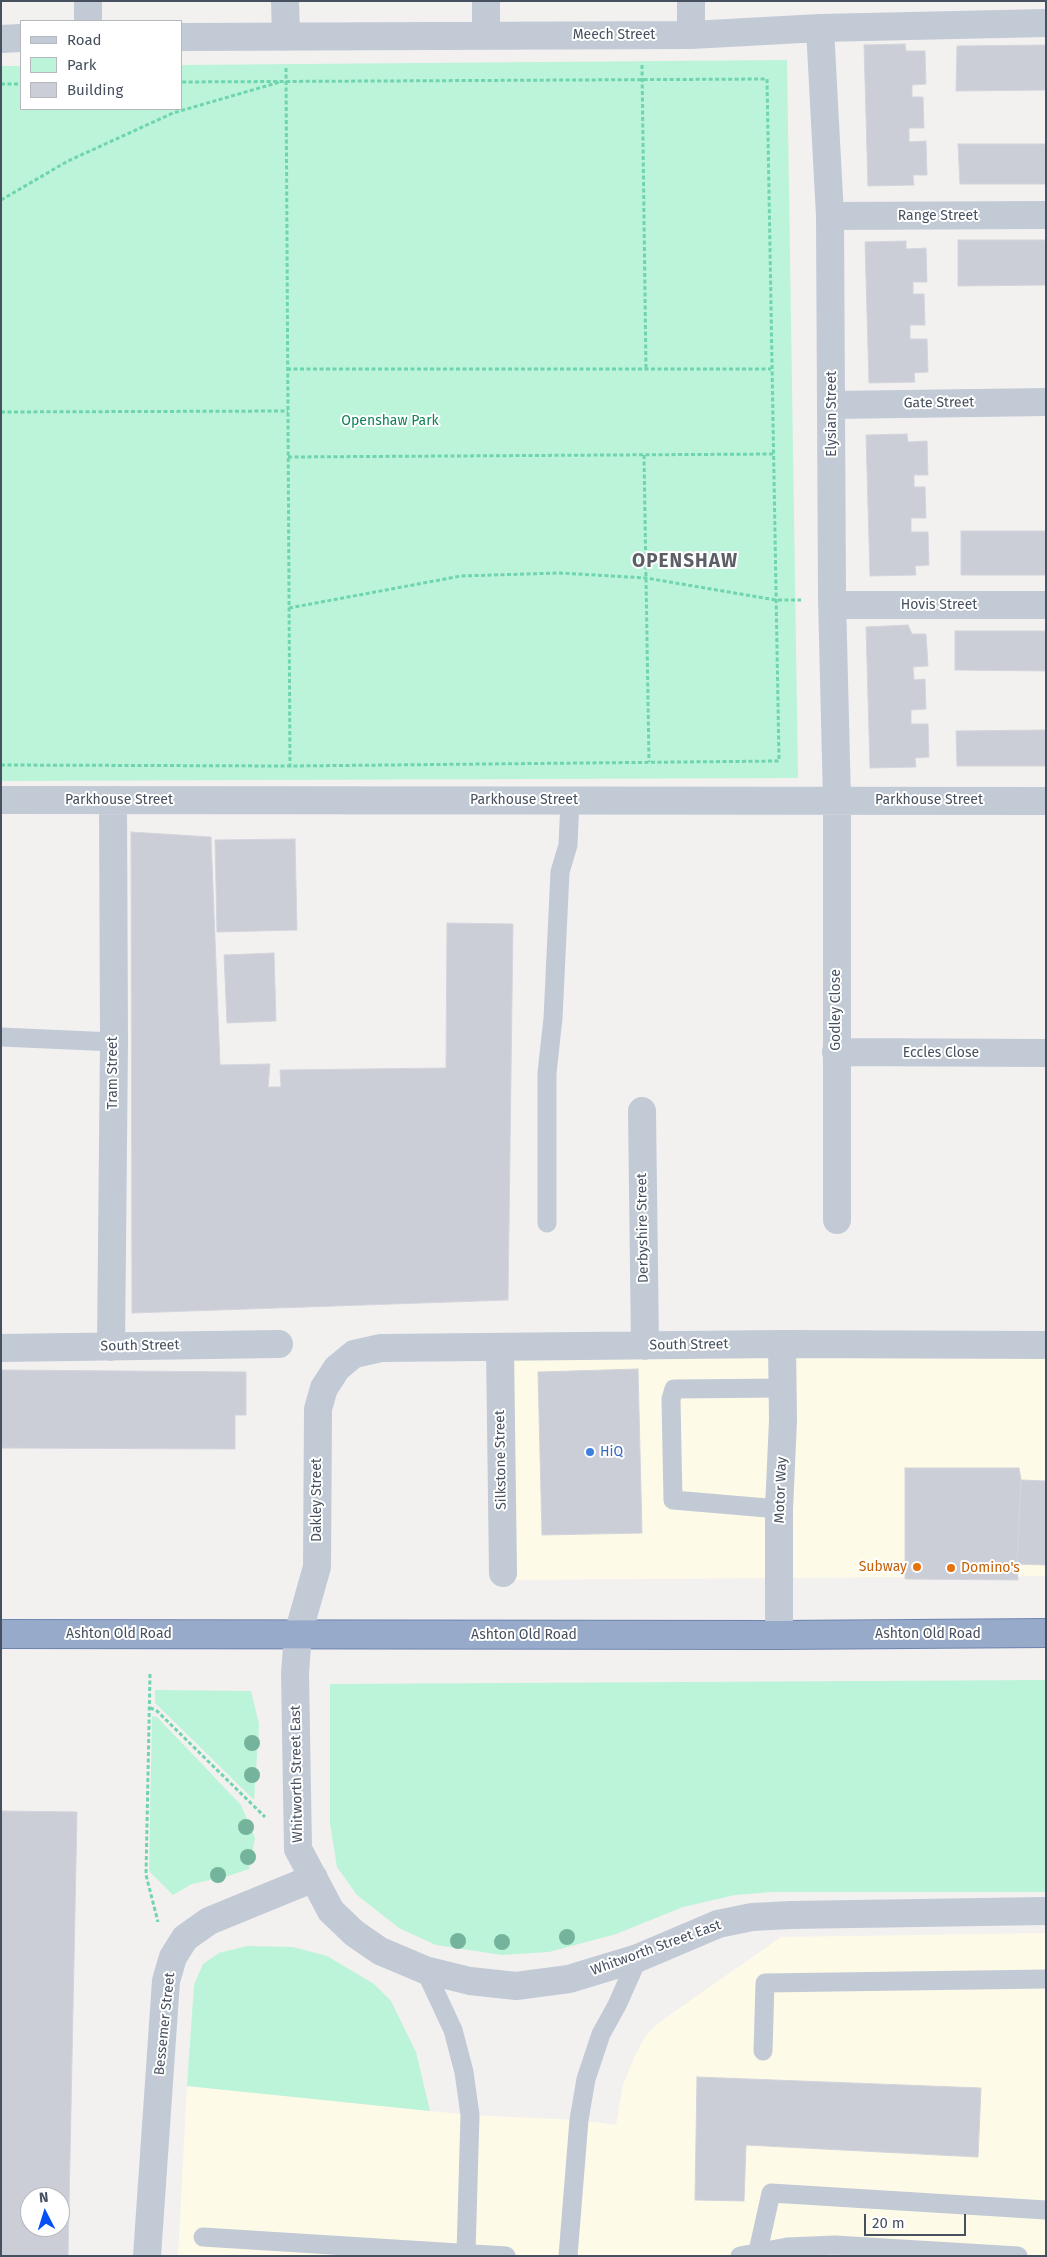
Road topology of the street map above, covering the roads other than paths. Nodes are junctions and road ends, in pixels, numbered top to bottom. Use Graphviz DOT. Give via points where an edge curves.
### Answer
graph roads {
  1 [pos="88,1"];
  2 [pos="285,1"];
  3 [pos="486,1"];
  4 [pos="691,1"];
  5 [pos="88,20"];
  6 [pos="1046,23"];
  7 [pos="820,28"];
  8 [pos="691,34"];
  9 [pos="486,36"];
  10 [pos="182,37"];
  11 [pos="286,37"];
  12 [pos="1,38"];
  13 [pos="20,38"];
  14 [pos="1046,215"];
  15 [pos="830,216"];
  16 [pos="1046,402"];
  17 [pos="832,405"];
  18 [pos="833,605"];
  19 [pos="1046,605"];
  20 [pos="1,800"];
  21 [pos="113,800"];
  22 [pos="570,800"];
  23 [pos="837,800"];
  24 [pos="1046,801"];
  25 [pos="1,1037"];
  26 [pos="114,1042"];
  27 [pos="836,1052"];
  28 [pos="1046,1053"];
  29 [pos="642,1111"];
  30 [pos="837,1220"];
  31 [pos="547,1223"];
  32 [pos="279,1344"];
  33 [pos="782,1344"];
  34 [pos="1046,1345"];
  35 [pos="644,1346"];
  36 [pos="111,1347"];
  37 [pos="1,1348"];
  38 [pos="500,1348"];
  39 [pos="337,1368"];
  40 [pos="782,1388"];
  41 [pos="779,1510"];
  42 [pos="503,1573"];
  43 [pos="1046,1633"];
  44 [pos="1,1634"];
  45 [pos="298,1634"];
  46 [pos="779,1635"];
  47 [pos="314,1878"];
  48 [pos="1046,1911"];
  49 [pos="638,1958"];
  50 [pos="425,1970"];
  51 [pos="1046,1979"];
  52 [pos="763,2051"];
  53 [pos="1046,2210"];
  54 [pos="203,2237"];
  55 [pos="273,2248"];
  56 [pos="758,2252"];
  57 [pos="455,2254"];
  58 [pos="147,2256"];
  59 [pos="506,2256"];
  60 [pos="568,2256"];
  61 [pos="740,2256"];
  62 [pos="1018,2256"];
  1 -- 5 [label="street"];
  2 -- 11 [label="street"];
  3 -- 9 [label="street"];
  4 -- 8 [label="street"];
  6 -- 7 [label="street, Meech Street"];
  7 -- 8 [label="street, Meech Street"];
  7 -- 15 [label="street, Elysian Street"];
  8 -- 9 [label="street, Meech Street"];
  9 -- 11 [label="street, Meech Street"];
  10 -- 11 [label="street, Meech Street"];
  12 -- 13 [label="street"];
  14 -- 15 [label="street, Range Street"];
  15 -- 17 [label="street, Elysian Street"];
  16 -- 17 [label="street, Gate Street"];
  17 -- 18 [label="street, Elysian Street"];
  18 -- 19 [label="street, Hovis Street"];
  18 -- 23 [label="street, Elysian Street"];
  20 -- 21 [label="street, Parkhouse Street"];
  21 -- 22 [label="street, Parkhouse Street"];
  21 -- 26 [label="street, Tram Street"];
  22 -- 23 [label="street, Parkhouse Street"];
  22 -- 31 [label="lane" via="568,845 560,872 548,1072"];
  23 -- 24 [label="street, Parkhouse Street"];
  23 -- 27 [label="street, Godley Close"];
  25 -- 26 [label="lane"];
  26 -- 36 [label="street, Tram Street"];
  27 -- 28 [label="street, Eccles Close"];
  27 -- 30 [label="street, Godley Close"];
  29 -- 35 [label="street, Derbyshire Street"];
  32 -- 36 [label="street, South Street"];
  33 -- 34 [label="street, South Street"];
  33 -- 35 [label="street, South Street"];
  33 -- 40 [label="street, Motor Way"];
  35 -- 38 [label="street, South Street"];
  36 -- 37 [label="street, South Street"];
  38 -- 39 [label="street, South Street" via="380,1348 354,1354"];
  38 -- 42 [label="street, Silkstone Street"];
  39 -- 45 [label="street, Dakley Street" via="324,1388 318,1410 317,1567"];
  40 -- 41 [label="street, Motor Way"];
  40 -- 41 [label="lane" via="674,1389 671,1399 673,1500"];
  41 -- 46 [label="street, Motor Way"];
  43 -- 46 [label="highway, Ashton Old Road"];
  44 -- 45 [label="highway, Ashton Old Road"];
  45 -- 46 [label="highway, Ashton Old Road"];
  45 -- 47 [label="street, Whitworth Street East" via="295,1673 298,1849"];
  47 -- 50 [label="street, Whitworth Street East" via="331,1911 354,1933 380,1951"];
  47 -- 58 [label="street, Bessemer Street" via="209,1921 185,1938 173,1957 166,1981"];
  48 -- 49 [label="street, Whitworth Street East" via="752,1917 718,1924"];
  49 -- 50 [label="street, Whitworth Street East" via="569,1979 516,1986 470,1981"];
  49 -- 60 [label="lane" via="601,2034 586,2079 579,2120"];
  50 -- 57 [label="lane" via="453,2030 464,2072 470,2115"];
  51 -- 52 [label="lane" via="764,1983"];
  53 -- 56 [label="lane" via="771,2193"];
  54 -- 55 [label="lane"];
  55 -- 57 [label="lane"];
  56 -- 61 [label="lane"];
  56 -- 62 [label="lane" via="835,2245"];
  57 -- 59 [label="lane"];
}
